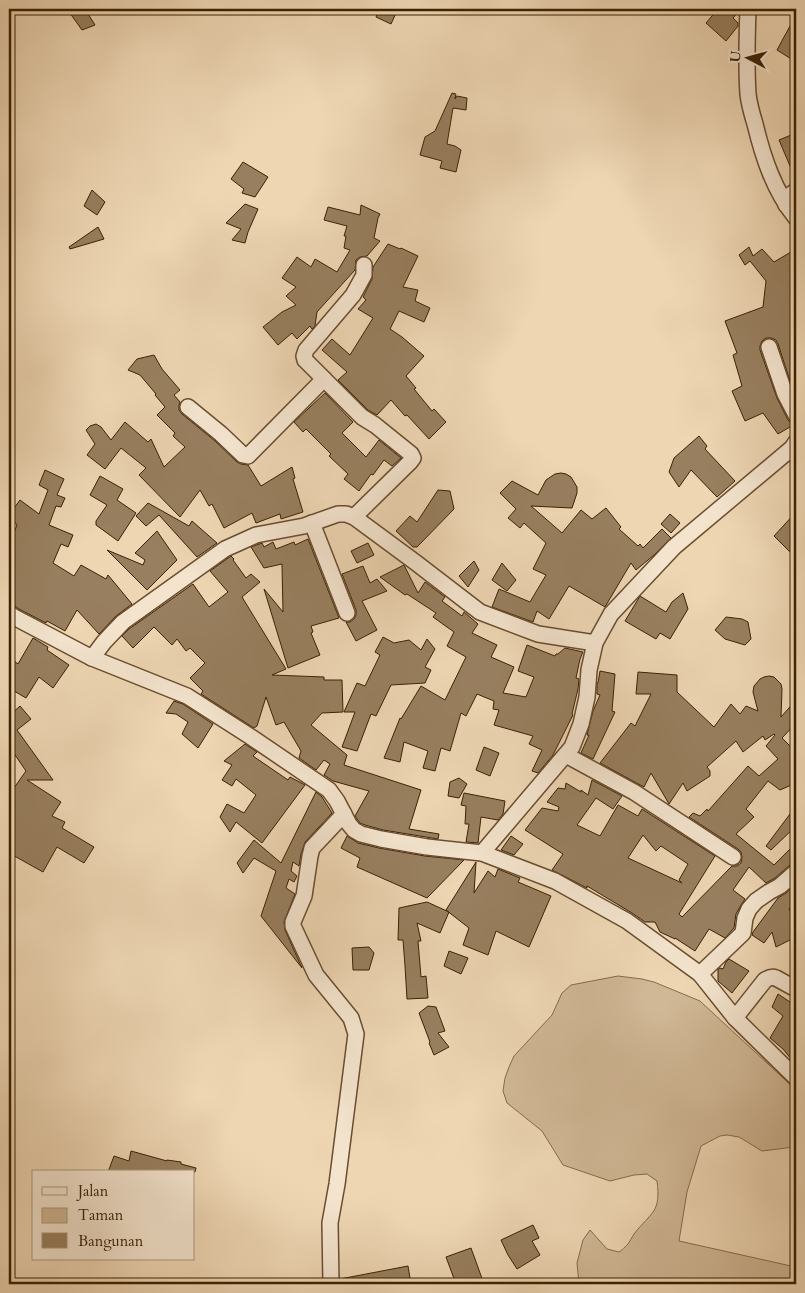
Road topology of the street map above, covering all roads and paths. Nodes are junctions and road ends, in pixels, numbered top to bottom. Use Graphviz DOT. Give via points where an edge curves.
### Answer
graph roads {
  1 [pos="748,9"];
  2 [pos="796,191"];
  3 [pos="786,205"];
  4 [pos="796,218"];
  5 [pos="364,265"];
  6 [pos="769,347"];
  7 [pos="324,378"];
  8 [pos="188,407"];
  9 [pos="796,415"];
  10 [pos="796,442"];
  11 [pos="354,517"];
  12 [pos="312,523"];
  13 [pos="347,613"];
  14 [pos="11,620"];
  15 [pos="595,642"];
  16 [pos="92,658"];
  17 [pos="566,755"];
  18 [pos="344,814"];
  19 [pos="482,853"];
  20 [pos="733,857"];
  21 [pos="796,872"];
  22 [pos="700,974"];
  23 [pos="796,989"];
  24 [pos="735,1018"];
  25 [pos="796,1078"];
  26 [pos="331,1284"];
  1 -- 3 [label="street" via="748,96 766,162"];
  2 -- 3 [label="street" via="790,194"];
  3 -- 4 [label="street"];
  5 -- 7 [label="street" via="364,275 353,295 306,350 305,360"];
  6 -- 9 [label="street"];
  7 -- 8 [label="street" via="248,456"];
  7 -- 11 [label="street" via="362,417 375,424 413,458"];
  10 -- 15 [label="street" via="674,547 611,614"];
  11 -- 12 [label="street" via="338,514"];
  11 -- 15 [label="street" via="480,612 538,634"];
  12 -- 13 [label="street"];
  12 -- 16 [label="street" via="256,535 226,549 123,622"];
  14 -- 16 [label="street"];
  15 -- 17 [label="street" via="581,724"];
  16 -- 18 [label="street" via="187,696 329,790"];
  17 -- 19 [label="street"];
  17 -- 20 [label="street" via="634,792"];
  18 -- 19 [label="street" via="354,830 361,834 427,847"];
  18 -- 26 [label="street" via="312,848 304,896 292,922 316,975 351,1018 356,1034 330,1223"];
  19 -- 22 [label="street" via="555,881 627,921"];
  21 -- 22 [label="street" via="756,901 745,918 743,933"];
  22 -- 24 [label="street"];
  23 -- 24 [label="street" via="772,976 765,980"];
  24 -- 25 [label="street"];
}
